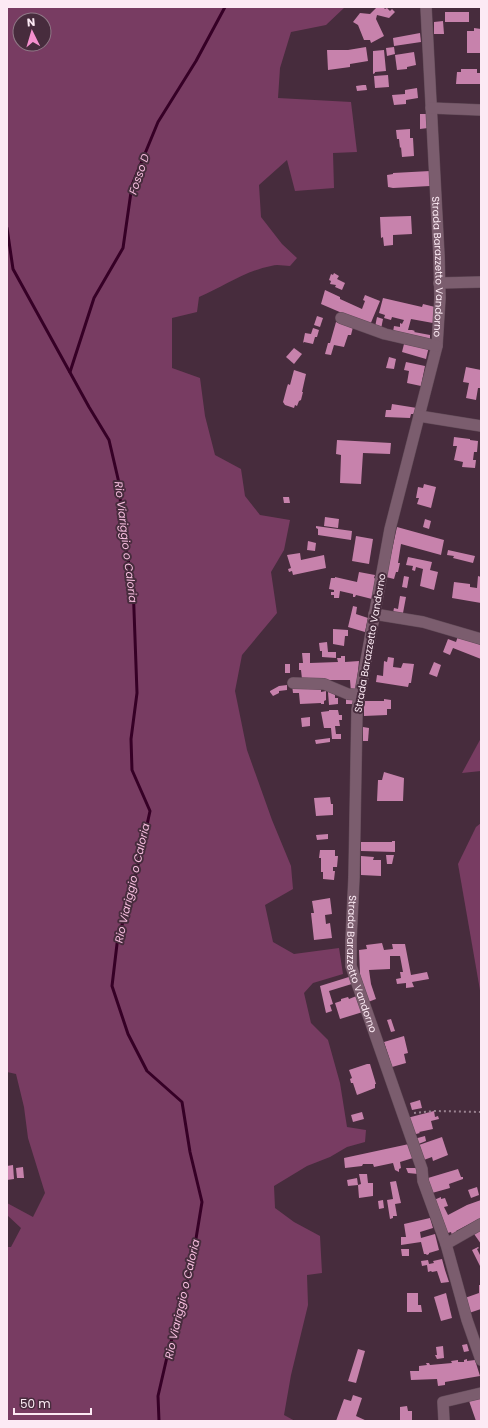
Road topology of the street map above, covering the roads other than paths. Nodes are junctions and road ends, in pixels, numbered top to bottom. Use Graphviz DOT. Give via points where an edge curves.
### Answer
graph roads {
  1 [pos="426,7"];
  2 [pos="431,108"];
  3 [pos="481,110"];
  4 [pos="481,282"];
  5 [pos="439,283"];
  6 [pos="341,318"];
  7 [pos="437,346"];
  8 [pos="419,416"];
  9 [pos="481,426"];
  10 [pos="374,614"];
  11 [pos="481,639"];
  12 [pos="293,683"];
  13 [pos="360,696"];
  14 [pos="481,1224"];
  15 [pos="446,1244"];
  16 [pos="481,1360"];
  17 [pos="481,1393"];
  18 [pos="444,1421"];
  1 -- 2 [label="street, Strada Barazzetto Vandorno"];
  2 -- 3 [label="street"];
  2 -- 5 [label="street, Strada Barazzetto Vandorno"];
  4 -- 5 [label="street"];
  5 -- 7 [label="street, Strada Barazzetto Vandorno"];
  6 -- 7 [label="street" via="385,334"];
  7 -- 8 [label="street, Strada Barazzetto Vandorno"];
  8 -- 9 [label="street"];
  8 -- 10 [label="street, Strada Barazzetto Vandorno" via="390,529"];
  10 -- 11 [label="street" via="423,622"];
  10 -- 13 [label="street, Strada Barazzetto Vandorno"];
  12 -- 13 [label="street" via="324,684"];
  13 -- 15 [label="street, Strada Barazzetto Vandorno" via="357,710 351,966"];
  14 -- 15 [label="street"];
  15 -- 16 [label="street, Strada Barazzetto Vandorno"];
  17 -- 18 [label="street" via="443,1402"];
}
